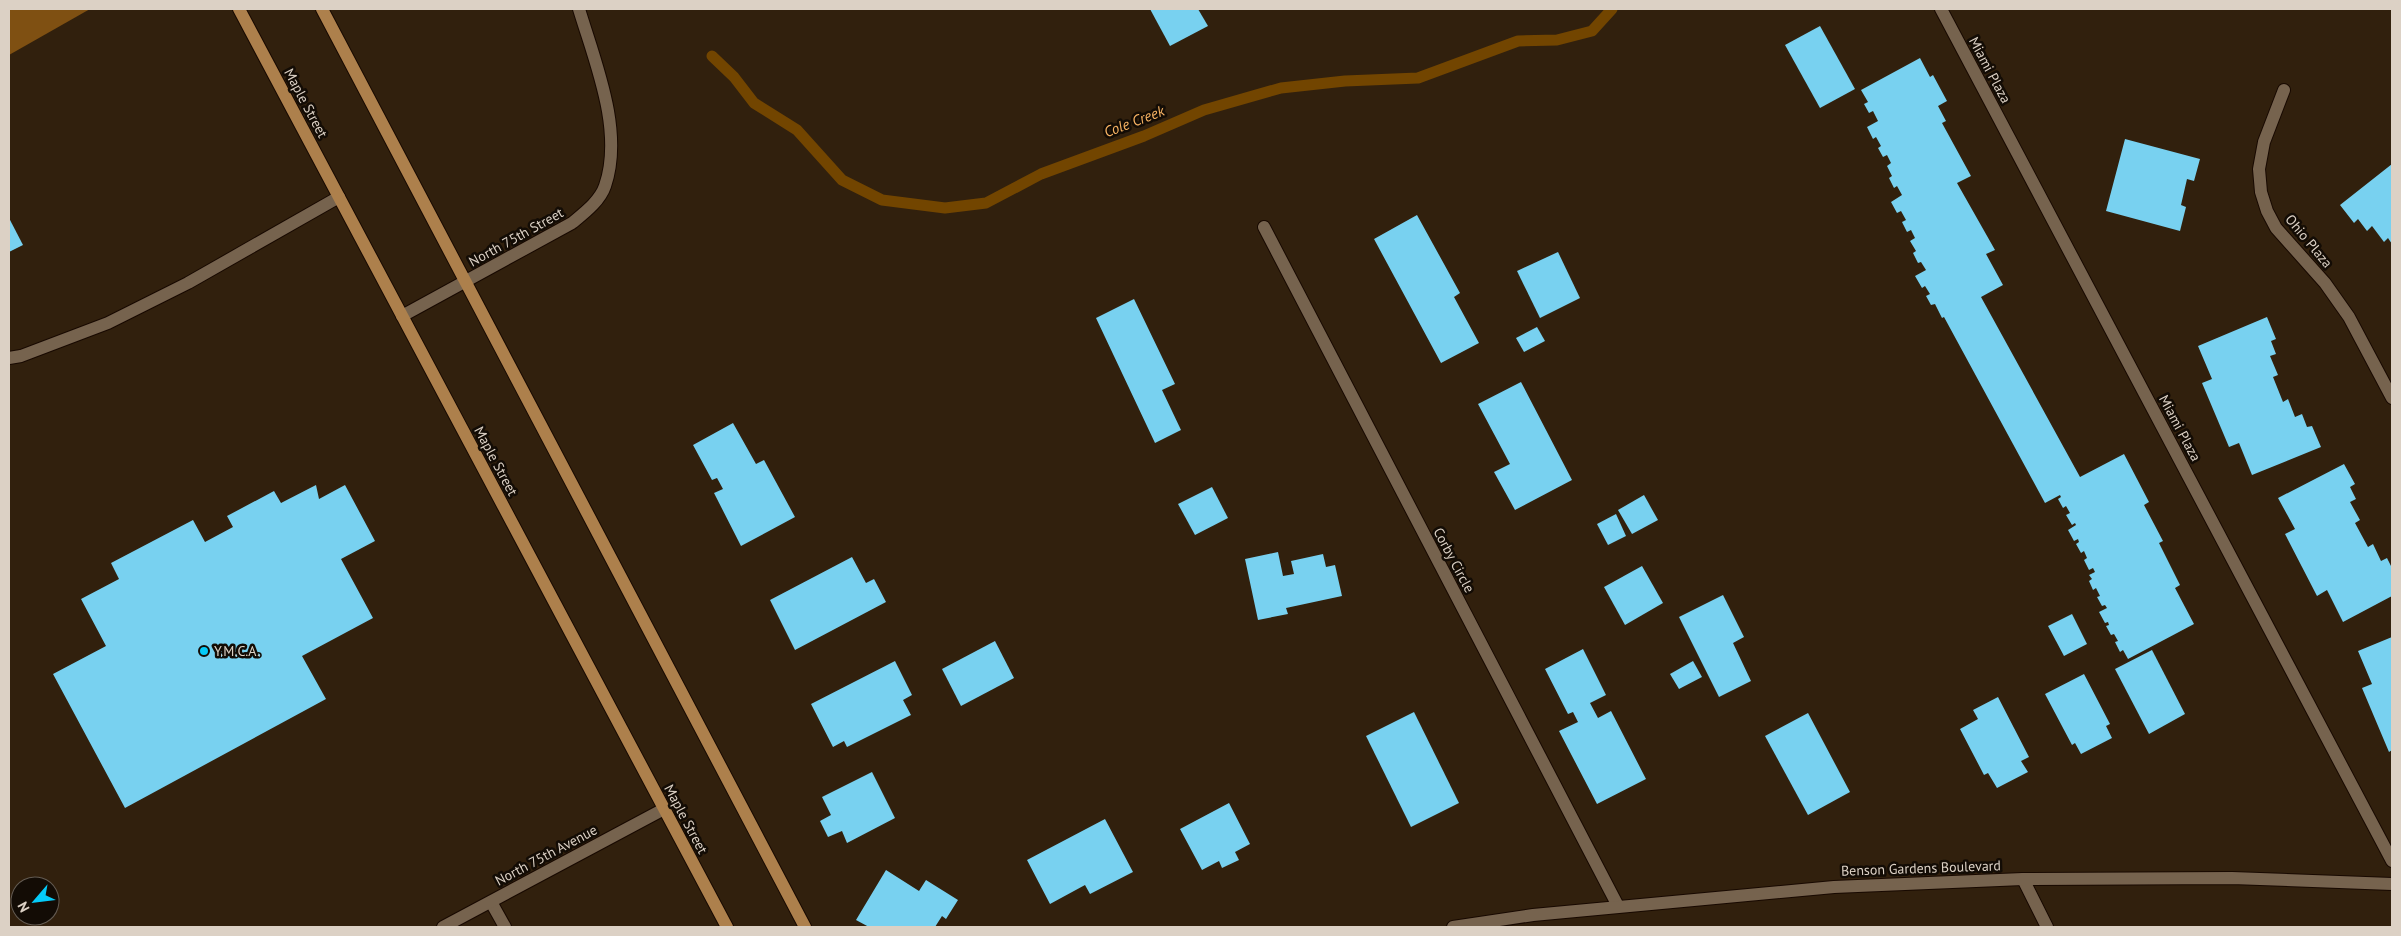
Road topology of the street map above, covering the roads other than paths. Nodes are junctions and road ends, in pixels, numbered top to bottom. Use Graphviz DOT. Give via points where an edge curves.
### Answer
graph roads {
  1 [pos="239,9"];
  2 [pos="322,9"];
  3 [pos="580,9"];
  4 [pos="1941,9"];
  5 [pos="2284,90"];
  6 [pos="339,197"];
  7 [pos="1264,227"];
  8 [pos="466,282"];
  9 [pos="402,316"];
  10 [pos="9,358"];
  11 [pos="2392,398"];
  12 [pos="664,809"];
  13 [pos="2392,861"];
  14 [pos="2022,879"];
  15 [pos="2392,884"];
  16 [pos="491,902"];
  17 [pos="1618,906"];
  18 [pos="443,927"];
  19 [pos="505,927"];
  20 [pos="727,927"];
  21 [pos="805,927"];
  22 [pos="1453,927"];
  23 [pos="2047,927"];
  1 -- 6 [label="main road, Maple Street"];
  2 -- 8 [label="main road"];
  3 -- 8 [label="street, North 75th Street" via="607,107 613,148 605,187 593,205 572,223"];
  4 -- 13 [label="street, Miami Plaza"];
  5 -- 11 [label="street, Ohio Plaza" via="2264,142 2259,169 2267,212 2276,228 2325,283 2349,317"];
  6 -- 9 [label="main road, Maple Street"];
  6 -- 10 [label="street" via="188,283 108,322"];
  7 -- 17 [label="street, Corby Circle"];
  8 -- 9 [label="street, North 75th Street"];
  8 -- 21 [label="main road"];
  9 -- 12 [label="main road, Maple Street"];
  12 -- 16 [label="street, North 75th Avenue"];
  12 -- 20 [label="main road, Maple Street"];
  14 -- 15 [label="street, Benson Gardens Boulevard" via="2232,878"];
  14 -- 17 [label="street, Benson Gardens Boulevard" via="1834,887"];
  14 -- 23 [label="street"];
  16 -- 18 [label="street, North 75th Avenue"];
  16 -- 19 [label="street"];
  17 -- 22 [label="street, Benson Gardens Boulevard"];
}
